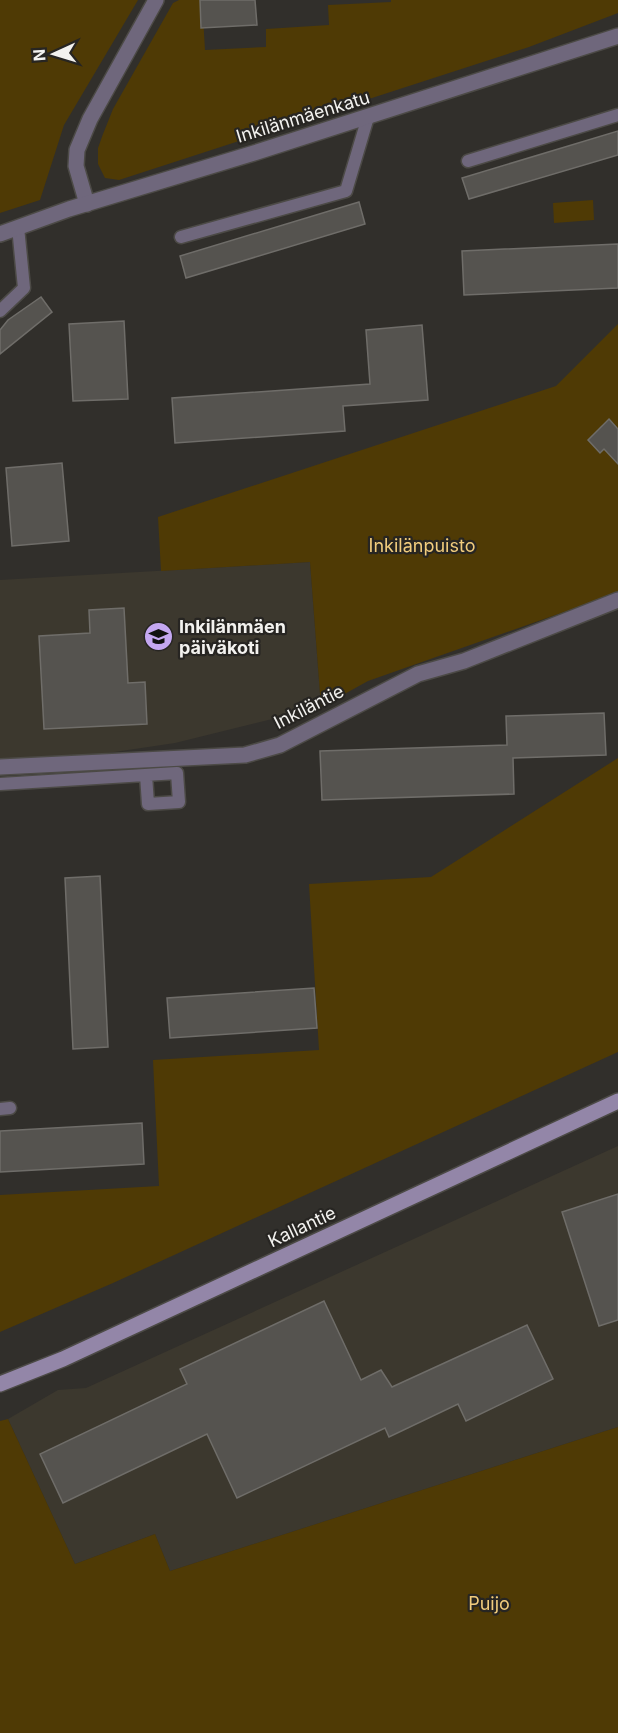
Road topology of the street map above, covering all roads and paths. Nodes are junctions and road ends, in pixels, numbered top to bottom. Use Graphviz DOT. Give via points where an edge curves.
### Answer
graph roads {
  1 [pos="156,0"];
  2 [pos="618,36"];
  3 [pos="618,115"];
  4 [pos="368,117"];
  5 [pos="468,161"];
  6 [pos="87,204"];
  7 [pos="18,227"];
  8 [pos="0,234"];
  9 [pos="182,237"];
  10 [pos="0,311"];
  11 [pos="618,600"];
  12 [pos="0,767"];
  13 [pos="146,775"];
  14 [pos="0,784"];
  15 [pos="618,1101"];
  16 [pos="0,1384"];
  1 -- 6 [label="street" via="77,150 76,166"];
  2 -- 4 [label="street, Inkilänmäenkatu"];
  3 -- 5 [label="lane"];
  4 -- 6 [label="street, Inkilänmäenkatu"];
  4 -- 9 [label="lane" via="346,191"];
  6 -- 7 [label="street, Inkilänmäenkatu"];
  7 -- 8 [label="street, Inkilänmäenkatu"];
  7 -- 10 [label="lane" via="24,288"];
  11 -- 12 [label="street, Inkiläntie" via="464,661 418,674 280,745 245,755"];
  13 -- 14 [label="lane"];
  15 -- 16 [label="main road, Kallantie" via="63,1359"];
}
